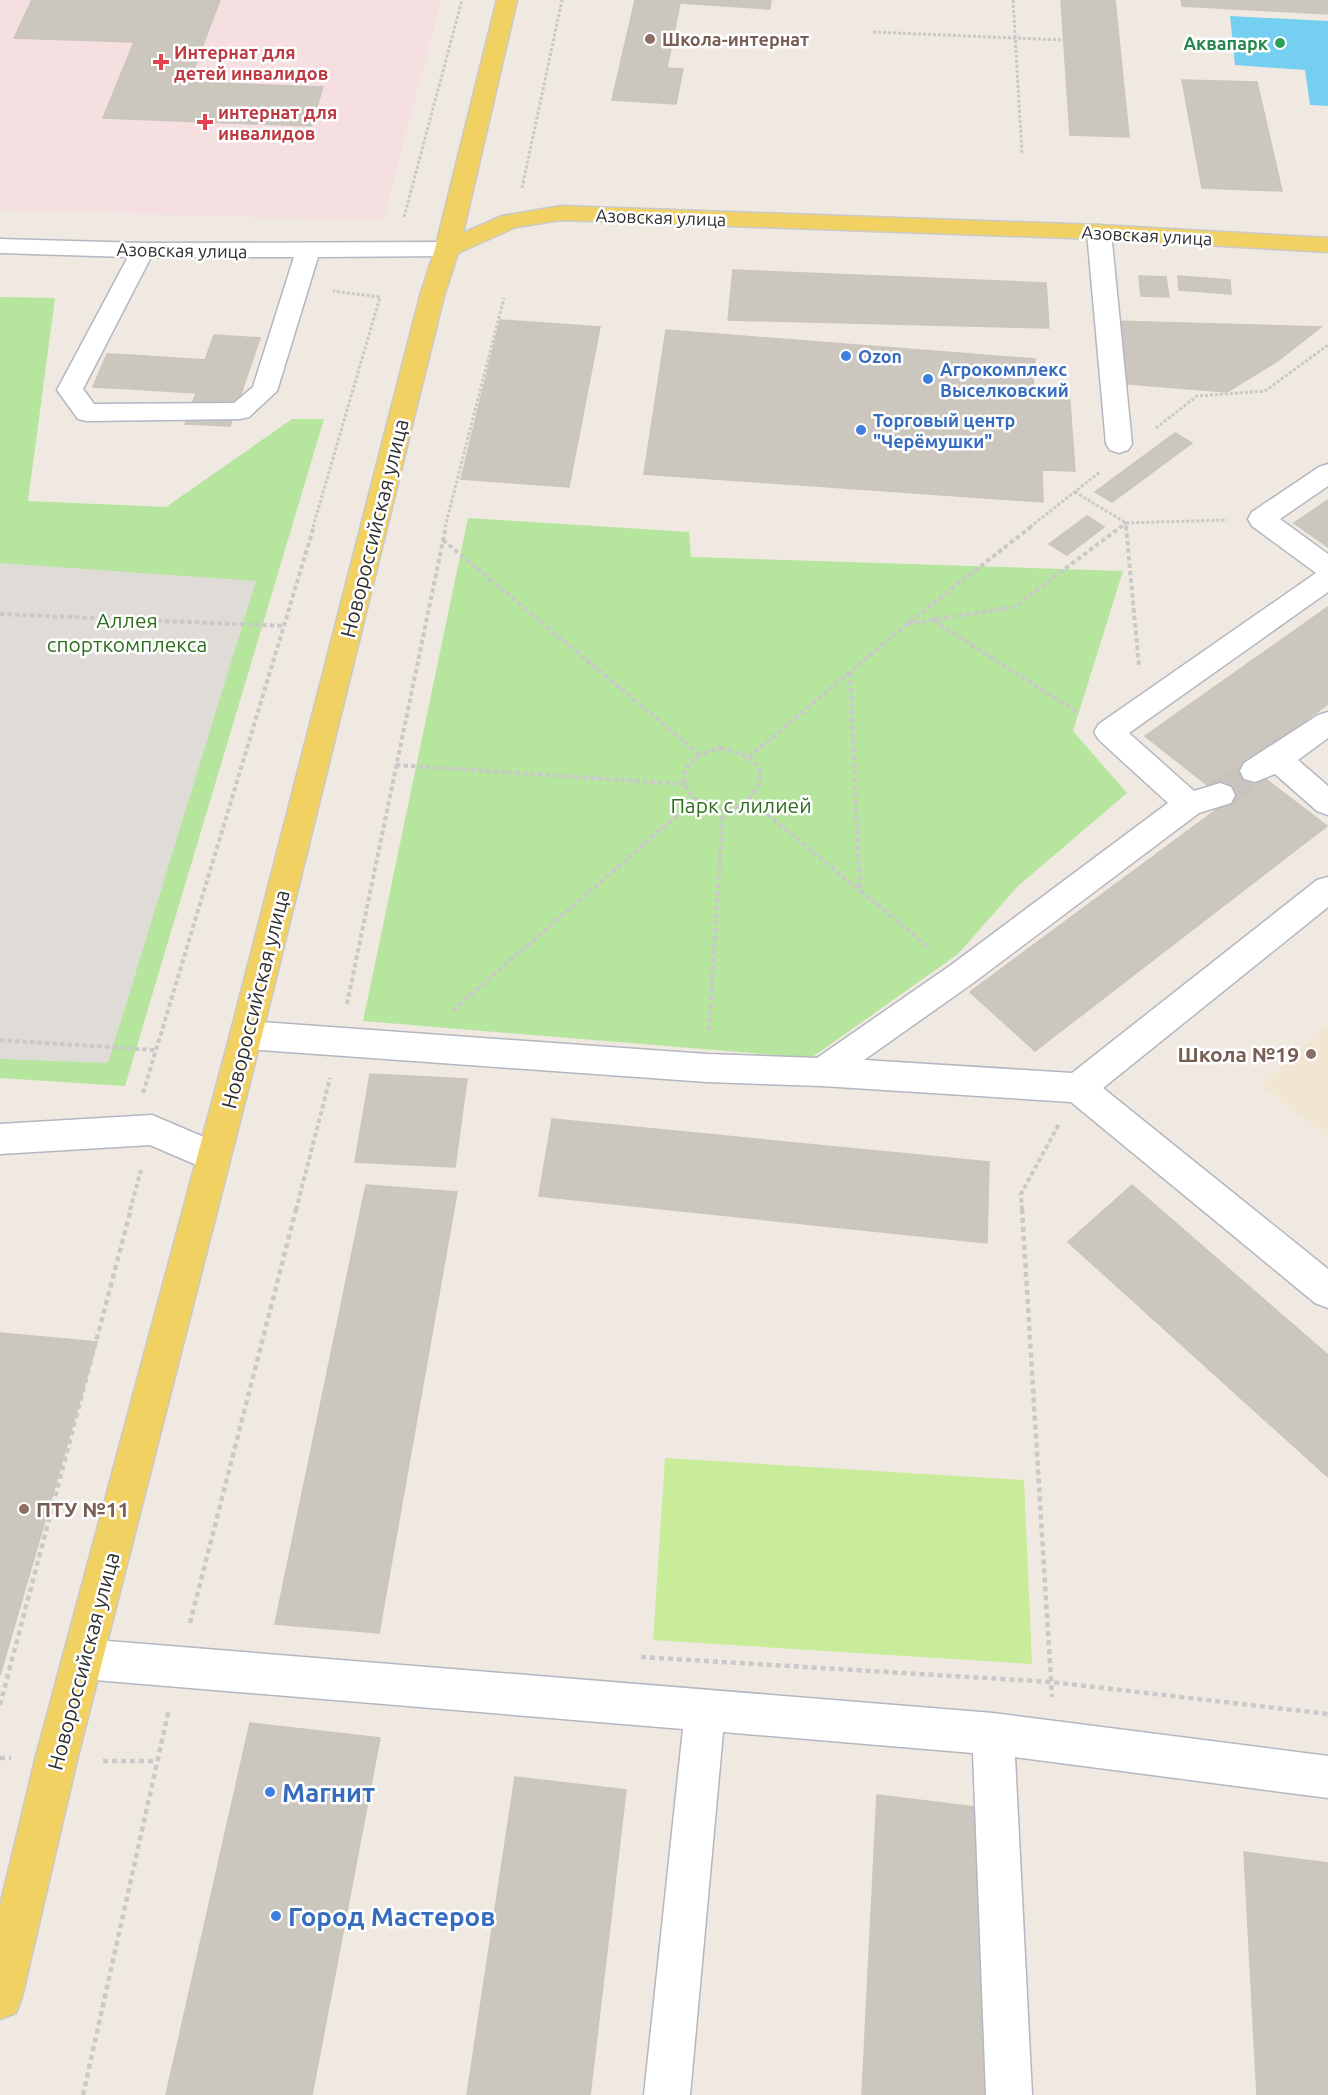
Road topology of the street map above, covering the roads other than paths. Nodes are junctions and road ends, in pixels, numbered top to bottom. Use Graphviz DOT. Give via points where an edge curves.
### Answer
graph roads {
  1 [pos="507,0"];
  2 [pos="1099,232"];
  3 [pos="1328,245"];
  4 [pos="0,246"];
  5 [pos="447,249"];
  6 [pos="143,250"];
  7 [pos="308,251"];
  8 [pos="1119,444"];
  9 [pos="1328,473"];
  10 [pos="1328,568"];
  11 [pos="1328,578"];
  12 [pos="1328,723"];
  13 [pos="1220,795"];
  14 [pos="1328,803"];
  15 [pos="1189,804"];
  16 [pos="1328,889"];
  17 [pos="246,1035"];
  18 [pos="822,1072"];
  19 [pos="1078,1088"];
  20 [pos="0,1138"];
  21 [pos="213,1157"];
  22 [pos="1328,1291"];
  23 [pos="83,1659"];
  24 [pos="705,1711"];
  25 [pos="993,1734"];
  26 [pos="1328,1778"];
  27 [pos="6,1949"];
  28 [pos="0,1997"];
  29 [pos="667,2095"];
  30 [pos="1009,2095"];
  1 -- 5 [label="main road, Новороссийская улица"];
  2 -- 3 [label="main road, Азовская улица"];
  2 -- 5 [label="main road, Азовская улица" via="561,213 510,221"];
  2 -- 8 [label="street"];
  4 -- 6 [label="street, Азовская улица"];
  5 -- 7 [label="street, Азовская улица"];
  5 -- 17 [label="main road, Новороссийская улица" via="429,307"];
  6 -- 7 [label="street, Азовская улица"];
  6 -- 7 [label="street" via="70,390 87,413 240,411 264,391"];
  9 -- 10 [label="street" via="1261,519"];
  11 -- 15 [label="street" via="1109,732"];
  12 -- 14 [label="street" via="1266,765"];
  13 -- 15 [label="street"];
  15 -- 18 [label="street" via="962,974"];
  16 -- 19 [label="street"];
  17 -- 18 [label="street" via="707,1068"];
  17 -- 21 [label="main road, Новороссийская улица"];
  18 -- 19 [label="street"];
  19 -- 22 [label="street"];
  20 -- 21 [label="street" via="152,1130"];
  21 -- 23 [label="main road, Новороссийская улица"];
  23 -- 24 [label="street"];
  23 -- 27 [label="main road, Новороссийская улица"];
  24 -- 25 [label="street"];
  24 -- 29 [label="street"];
  25 -- 26 [label="street"];
  25 -- 30 [label="street"];
  27 -- 28 [label="main road, Новороссийская улица"];
}
